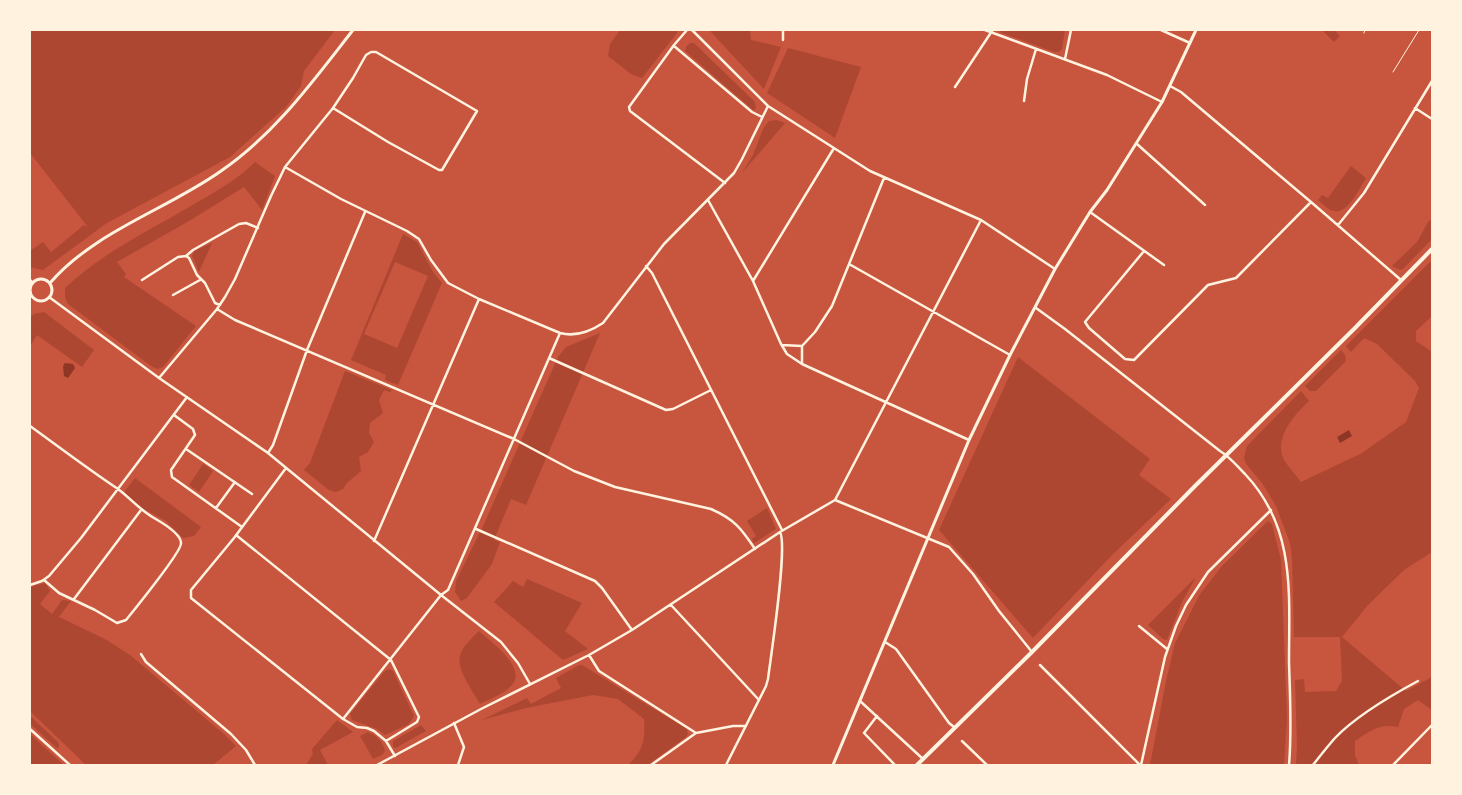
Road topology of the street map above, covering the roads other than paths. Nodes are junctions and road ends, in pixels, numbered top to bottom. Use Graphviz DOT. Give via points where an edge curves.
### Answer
graph roads {
  1 [pos="353,30"];
  2 [pos="687,30"];
  3 [pos="692,30"];
  4 [pos="783,30"];
  5 [pos="985,30"];
  6 [pos="1070,30"];
  7 [pos="1161,30"];
  8 [pos="1196,30"];
  9 [pos="1419,30"];
  10 [pos="992,31"];
  11 [pos="783,40"];
  12 [pos="1190,43"];
  13 [pos="674,45"];
  14 [pos="1036,48"];
  15 [pos="1065,59"];
  16 [pos="1393,72"];
  17 [pos="1432,81"];
  18 [pos="1170,86"];
  19 [pos="955,87"];
  20 [pos="1024,101"];
  21 [pos="1162,102"];
  22 [pos="768,106"];
  23 [pos="333,108"];
  24 [pos="1415,108"];
  25 [pos="762,117"];
  26 [pos="1432,119"];
  27 [pos="1137,144"];
  28 [pos="834,148"];
  29 [pos="286,167"];
  30 [pos="884,178"];
  31 [pos="725,183"];
  32 [pos="707,200"];
  33 [pos="1311,202"];
  34 [pos="1205,205"];
  35 [pos="365,212"];
  36 [pos="1090,212"];
  37 [pos="981,220"];
  38 [pos="1338,224"];
  39 [pos="258,228"];
  40 [pos="1432,249"];
  41 [pos="1144,251"];
  42 [pos="186,256"];
  43 [pos="848,264"];
  44 [pos="1164,265"];
  45 [pos="646,266"];
  46 [pos="1056,269"];
  47 [pos="142,280"];
  48 [pos="200,280"];
  49 [pos="1401,280"];
  50 [pos="32,281"];
  51 [pos="753,281"];
  52 [pos="50,283"];
  53 [pos="173,295"];
  54 [pos="49,298"];
  55 [pos="32,299"];
  56 [pos="479,299"];
  57 [pos="220,306"];
  58 [pos="1036,308"];
  59 [pos="217,309"];
  60 [pos="933,310"];
  61 [pos="560,332"];
  62 [pos="780,344"];
  63 [pos="802,346"];
  64 [pos="307,350"];
  65 [pos="1010,355"];
  66 [pos="549,358"];
  67 [pos="802,364"];
  68 [pos="159,378"];
  69 [pos="711,390"];
  70 [pos="187,397"];
  71 [pos="886,402"];
  72 [pos="434,404"];
  73 [pos="174,415"];
  74 [pos="30,426"];
  75 [pos="514,439"];
  76 [pos="969,440"];
  77 [pos="186,449"];
  78 [pos="268,453"];
  79 [pos="1228,455"];
  80 [pos="286,468"];
  81 [pos="235,482"];
  82 [pos="118,489"];
  83 [pos="252,494"];
  84 [pos="835,500"];
  85 [pos="216,508"];
  86 [pos="141,510"];
  87 [pos="1271,510"];
  88 [pos="242,527"];
  89 [pos="476,529"];
  90 [pos="781,531"];
  91 [pos="236,535"];
  92 [pos="929,538"];
  93 [pos="374,541"];
  94 [pos="755,548"];
  95 [pos="44,580"];
  96 [pos="30,585"];
  97 [pos="441,595"];
  98 [pos="74,599"];
  99 [pos="671,605"];
  100 [pos="1139,626"];
  101 [pos="632,630"];
  102 [pos="884,642"];
  103 [pos="1167,649"];
  104 [pos="1032,652"];
  105 [pos="141,654"];
  106 [pos="589,655"];
  107 [pos="391,660"];
  108 [pos="1040,665"];
  109 [pos="1418,682"];
  110 [pos="530,684"];
  111 [pos="759,700"];
  112 [pos="860,701"];
  113 [pos="877,716"];
  114 [pos="343,719"];
  115 [pos="454,723"];
  116 [pos="1432,725"];
  117 [pos="746,726"];
  118 [pos="954,727"];
  119 [pos="30,729"];
  120 [pos="696,733"];
  121 [pos="386,741"];
  122 [pos="962,741"];
  123 [pos="395,756"];
  124 [pos="923,759"];
  125 [pos="70,765"];
  126 [pos="255,765"];
  127 [pos="377,765"];
  128 [pos="458,765"];
  129 [pos="651,765"];
  130 [pos="726,765"];
  131 [pos="833,765"];
  132 [pos="895,765"];
  133 [pos="917,765"];
  134 [pos="986,765"];
  135 [pos="1141,765"];
  136 [pos="1289,765"];
  137 [pos="1313,765"];
  138 [pos="1393,765"];
  1 -- 52 [label="street" via="286,114 243,156 194,189 96,244"];
  2 -- 13 [label="street"];
  3 -- 22 [label="street"];
  4 -- 11 [label="street"];
  5 -- 10 [label="street"];
  6 -- 15 [label="street"];
  7 -- 12 [label="street"];
  8 -- 12 [label="street"];
  9 -- 16 [label="lane"];
  10 -- 14 [label="street"];
  10 -- 19 [label="street"];
  12 -- 18 [label="street"];
  13 -- 25 [label="street"];
  13 -- 31 [label="street" via="629,107 630,111"];
  14 -- 15 [label="street"];
  14 -- 20 [label="street"];
  15 -- 21 [label="street"];
  17 -- 24 [label="street"];
  18 -- 21 [label="street"];
  18 -- 33 [label="street"];
  21 -- 27 [label="street"];
  22 -- 25 [label="street"];
  22 -- 28 [label="street"];
  23 -- 23 [label="street" via="366,55 376,52 477,110 442,170 439,170"];
  23 -- 29 [label="street"];
  24 -- 26 [label="street"];
  24 -- 38 [label="street" via="1364,192"];
  25 -- 31 [label="street" via="742,159"];
  27 -- 34 [label="street"];
  27 -- 36 [label="street"];
  28 -- 30 [label="street"];
  28 -- 51 [label="street"];
  29 -- 35 [label="street"];
  29 -- 39 [label="street"];
  30 -- 37 [label="street"];
  30 -- 43 [label="street"];
  31 -- 32 [label="street"];
  32 -- 45 [label="street"];
  32 -- 51 [label="street"];
  33 -- 38 [label="street"];
  33 -- 41 [label="street" via="1236,278 1208,285 1134,360 1125,359 1085,322"];
  35 -- 56 [label="street" via="419,239 448,283"];
  35 -- 64 [label="street"];
  36 -- 41 [label="street"];
  36 -- 46 [label="street"];
  37 -- 46 [label="street"];
  37 -- 60 [label="street"];
  38 -- 49 [label="street"];
  39 -- 42 [label="street" via="239,224"];
  39 -- 57 [label="street"];
  40 -- 49 [label="main road"];
  41 -- 44 [label="street"];
  42 -- 47 [label="street" via="178,257"];
  42 -- 48 [label="street"];
  43 -- 60 [label="street"];
  43 -- 63 [label="street" via="832,306"];
  45 -- 61 [label="street" via="603,323 583,332"];
  45 -- 69 [label="street"];
  46 -- 58 [label="street"];
  48 -- 53 [label="street"];
  48 -- 57 [label="street"];
  49 -- 79 [label="main road"];
  50 -- 52 [label="street" via="41,279"];
  50 -- 55 [label="street"];
  51 -- 62 [label="street"];
  52 -- 54 [label="street"];
  54 -- 55 [label="street"];
  54 -- 68 [label="street"];
  56 -- 61 [label="street"];
  56 -- 72 [label="street"];
  57 -- 59 [label="street"];
  58 -- 65 [label="street"];
  58 -- 79 [label="street"];
  59 -- 64 [label="street" via="235,320"];
  59 -- 68 [label="street"];
  60 -- 65 [label="street"];
  60 -- 71 [label="street"];
  61 -- 66 [label="street"];
  62 -- 63 [label="street"];
  62 -- 67 [label="street" via="787,354"];
  63 -- 67 [label="street"];
  64 -- 72 [label="street"];
  64 -- 78 [label="street"];
  65 -- 76 [label="street"];
  66 -- 69 [label="street" via="666,410"];
  66 -- 75 [label="street"];
  67 -- 71 [label="street"];
  68 -- 70 [label="street"];
  69 -- 90 [label="street"];
  70 -- 73 [label="street"];
  70 -- 78 [label="street"];
  71 -- 76 [label="street"];
  71 -- 84 [label="street"];
  72 -- 75 [label="street"];
  72 -- 93 [label="street"];
  73 -- 77 [label="street" via="193,429 195,435"];
  73 -- 82 [label="street"];
  74 -- 82 [label="street"];
  75 -- 89 [label="street"];
  75 -- 94 [label="street" via="574,471 615,486 711,508 738,524"];
  76 -- 92 [label="street"];
  77 -- 81 [label="street"];
  77 -- 85 [label="street" via="171,470 172,477"];
  78 -- 80 [label="street"];
  79 -- 87 [label="street" via="1254,484"];
  79 -- 104 [label="main road"];
  80 -- 88 [label="street"];
  80 -- 93 [label="street"];
  81 -- 83 [label="street"];
  81 -- 85 [label="street"];
  82 -- 86 [label="street"];
  82 -- 95 [label="street" via="82,538"];
  84 -- 90 [label="street"];
  84 -- 92 [label="street"];
  85 -- 88 [label="street"];
  86 -- 98 [label="street"];
  86 -- 98 [label="street" via="179,537 181,547 172,559 126,620 117,623"];
  87 -- 103 [label="street" via="1208,572 1186,605"];
  87 -- 136 [label="street" via="1280,531 1287,565"];
  88 -- 91 [label="street"];
  89 -- 97 [label="street" via="448,590"];
  89 -- 101 [label="street" via="595,581"];
  90 -- 94 [label="street"];
  90 -- 111 [label="street" via="782,558 768,679"];
  91 -- 107 [label="street"];
  91 -- 114 [label="street" via="191,590 191,596"];
  92 -- 102 [label="street"];
  92 -- 104 [label="street" via="949,547"];
  93 -- 97 [label="street"];
  94 -- 99 [label="street"];
  95 -- 96 [label="street"];
  95 -- 98 [label="street" via="59,593"];
  97 -- 107 [label="street"];
  97 -- 110 [label="street" via="501,642"];
  99 -- 101 [label="street"];
  99 -- 111 [label="street"];
  100 -- 103 [label="street"];
  101 -- 106 [label="street"];
  102 -- 112 [label="street"];
  102 -- 118 [label="street" via="896,649"];
  103 -- 135 [label="street"];
  104 -- 118 [label="main road"];
  105 -- 126 [label="street" via="146,662 230,734"];
  106 -- 110 [label="street"];
  106 -- 120 [label="street" via="599,671"];
  107 -- 114 [label="street"];
  107 -- 121 [label="street" via="419,717 418,722"];
  108 -- 135 [label="street"];
  109 -- 137 [label="street" via="1335,738"];
  110 -- 115 [label="street"];
  111 -- 117 [label="street"];
  112 -- 113 [label="street"];
  112 -- 131 [label="street"];
  113 -- 124 [label="street"];
  113 -- 132 [label="street" via="864,733"];
  114 -- 121 [label="street" via="357,728 374,731"];
  115 -- 123 [label="street"];
  115 -- 128 [label="street" via="464,747"];
  116 -- 138 [label="street"];
  117 -- 120 [label="street"];
  117 -- 130 [label="street"];
  118 -- 124 [label="main road"];
  119 -- 125 [label="street"];
  120 -- 129 [label="street"];
  121 -- 123 [label="street"];
  122 -- 134 [label="street"];
  123 -- 127 [label="street"];
  124 -- 133 [label="main road"];
}
